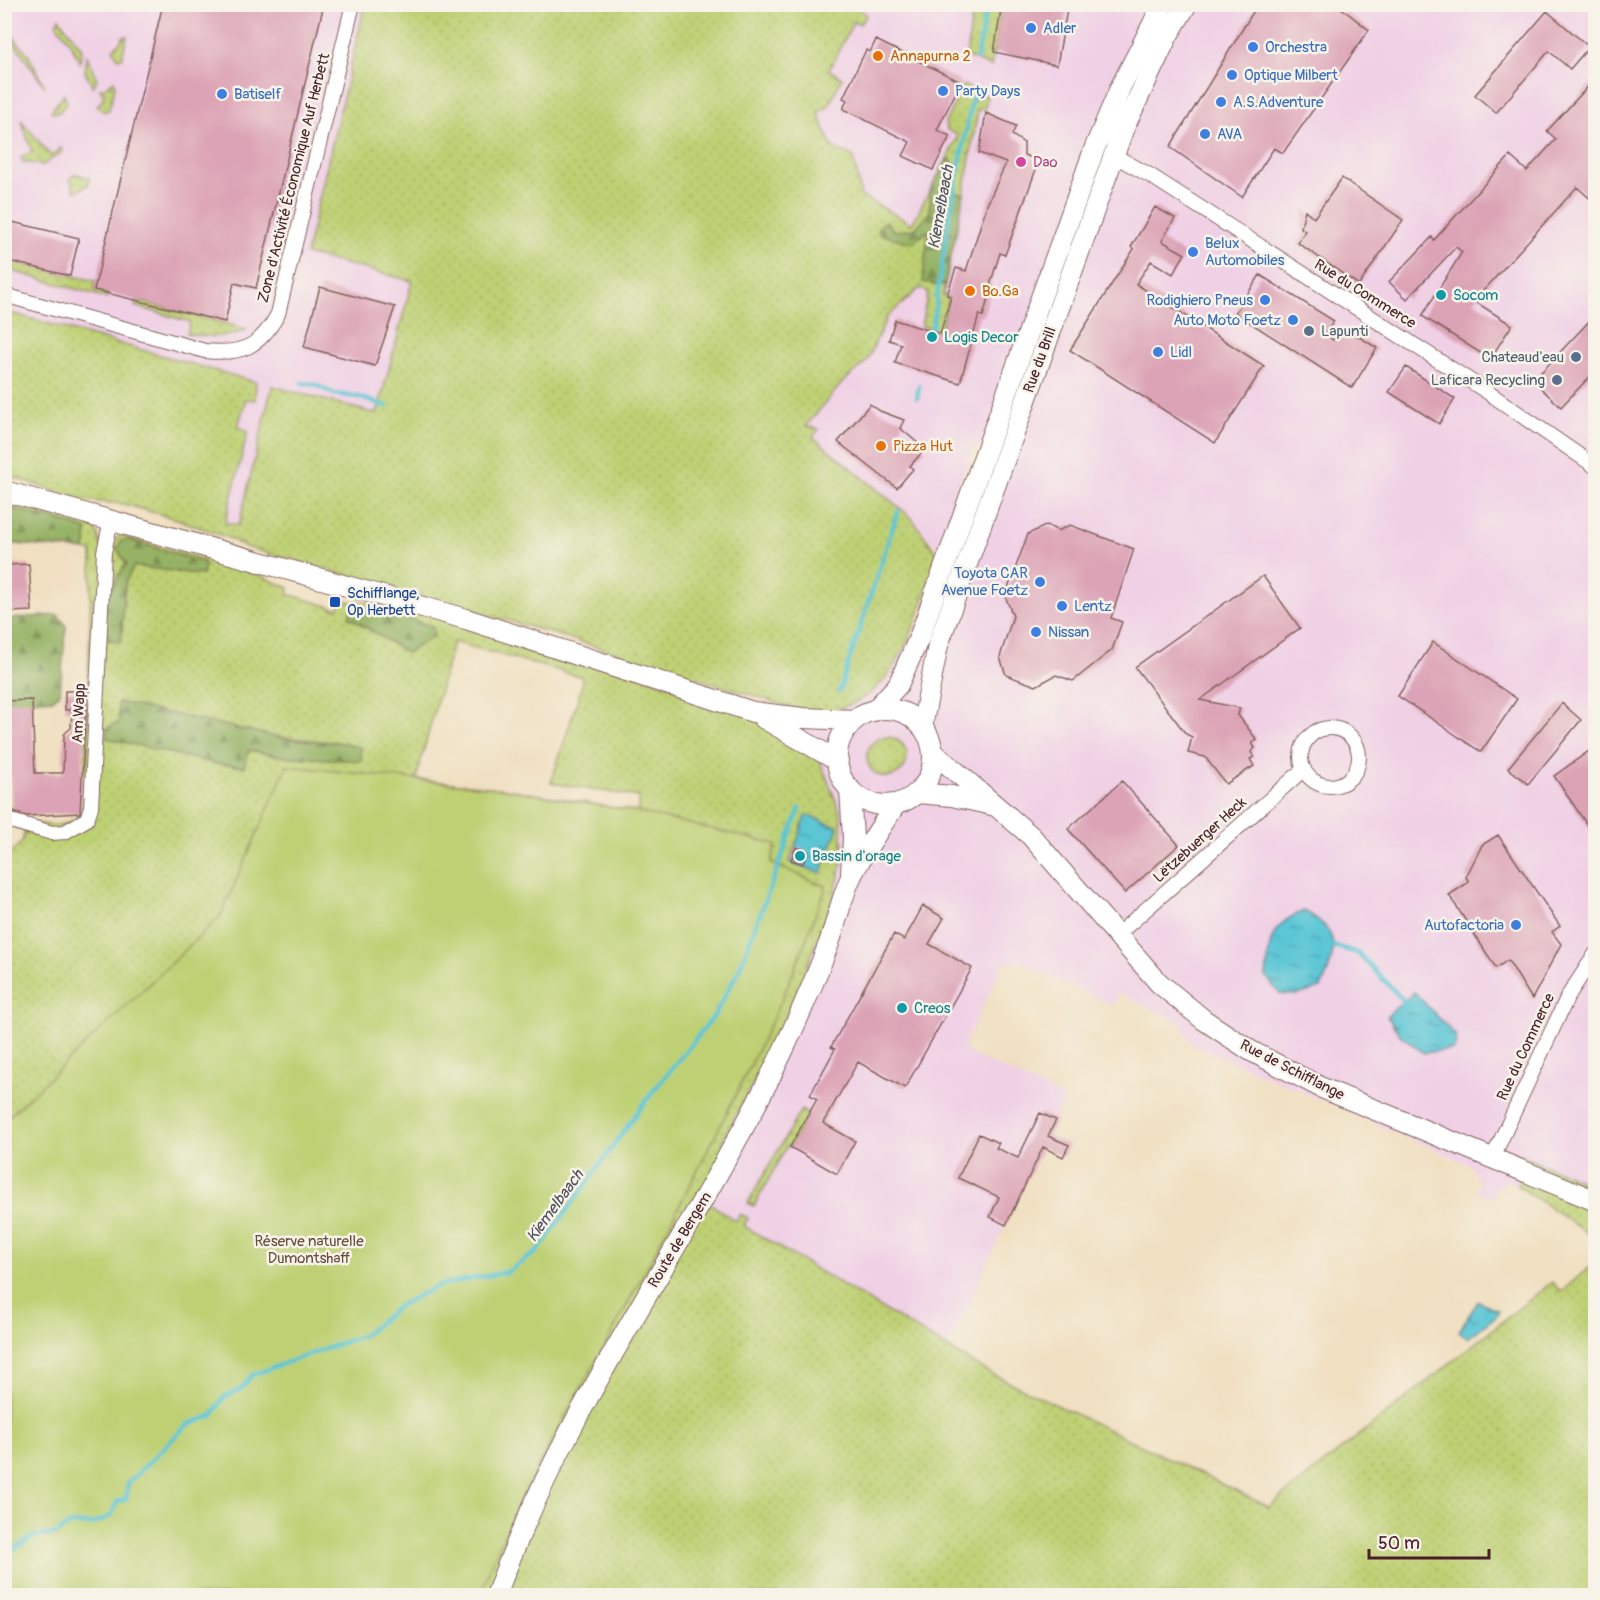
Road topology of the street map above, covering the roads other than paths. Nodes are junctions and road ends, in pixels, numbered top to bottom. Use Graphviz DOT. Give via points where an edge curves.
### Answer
graph roads {
  1 [pos="353,4"];
  2 [pos="1164,4"];
  3 [pos="1186,4"];
  4 [pos="1113,155"];
  5 [pos="4,295"];
  6 [pos="1596,467"];
  7 [pos="4,489"];
  8 [pos="111,520"];
  9 [pos="874,711"];
  10 [pos="753,712"];
  11 [pos="855,720"];
  12 [pos="922,727"];
  13 [pos="933,752"];
  14 [pos="838,761"];
  15 [pos="1304,769"];
  16 [pos="850,789"];
  17 [pos="917,793"];
  18 [pos="896,804"];
  19 [pos="993,805"];
  20 [pos="4,819"];
  21 [pos="850,879"];
  22 [pos="1117,935"];
  23 [pos="1596,953"];
  24 [pos="1492,1159"];
  25 [pos="1596,1201"];
  26 [pos="496,1596"];
  1 -- 5 [label="street, Zone d'Activité Économique Auf Herbett" via="278,314 256,343 222,353 205,351"];
  2 -- 9 [label="main road, Rue du Brill" via="1121,86 1095,147 919,638 898,685"];
  3 -- 4 [label="main road, Rue du Brill"];
  4 -- 6 [label="street, Rue du Commerce" via="1486,391"];
  4 -- 12 [label="main road, Rue du Brill" via="939,645"];
  7 -- 8 [label="main road"];
  8 -- 10 [label="main road" via="518,636"];
  8 -- 20 [label="street, Am Wapp" via="104,552 91,807 87,819 65,832 52,833"];
  9 -- 11 [label="main road"];
  9 -- 12 [label="main road" via="900,712"];
  10 -- 11 [label="main road"];
  10 -- 14 [label="main road"];
  11 -- 14 [label="main road" via="842,739"];
  12 -- 13 [label="main road"];
  13 -- 17 [label="main road" via="927,781"];
  13 -- 19 [label="main road, Rue de Schifflange"];
  14 -- 16 [label="main road"];
  15 -- 15 [label="street" via="1310,778 1328,786 1347,781 1358,765 1357,745 1345,732 1320,730 1302,750"];
  15 -- 22 [label="street, Lëtzebuerger Heck"];
  16 -- 18 [label="main road" via="871,803"];
  16 -- 21 [label="main road, Route de Bergem"];
  17 -- 18 [label="main road"];
  17 -- 19 [label="main road, Rue de Schifflange"];
  18 -- 21 [label="main road, Route de Bergem"];
  19 -- 22 [label="main road, Rue de Schifflange" via="1031,836"];
  21 -- 26 [label="main road, Route de Bergem" via="804,1005 774,1071 555,1456 512,1550"];
  22 -- 24 [label="main road, Rue de Schifflange" via="1160,983 1251,1052 1322,1088"];
  23 -- 24 [label="street, Rue du Commerce" via="1568,996"];
  24 -- 25 [label="main road, Rue de Schifflange"];
}
